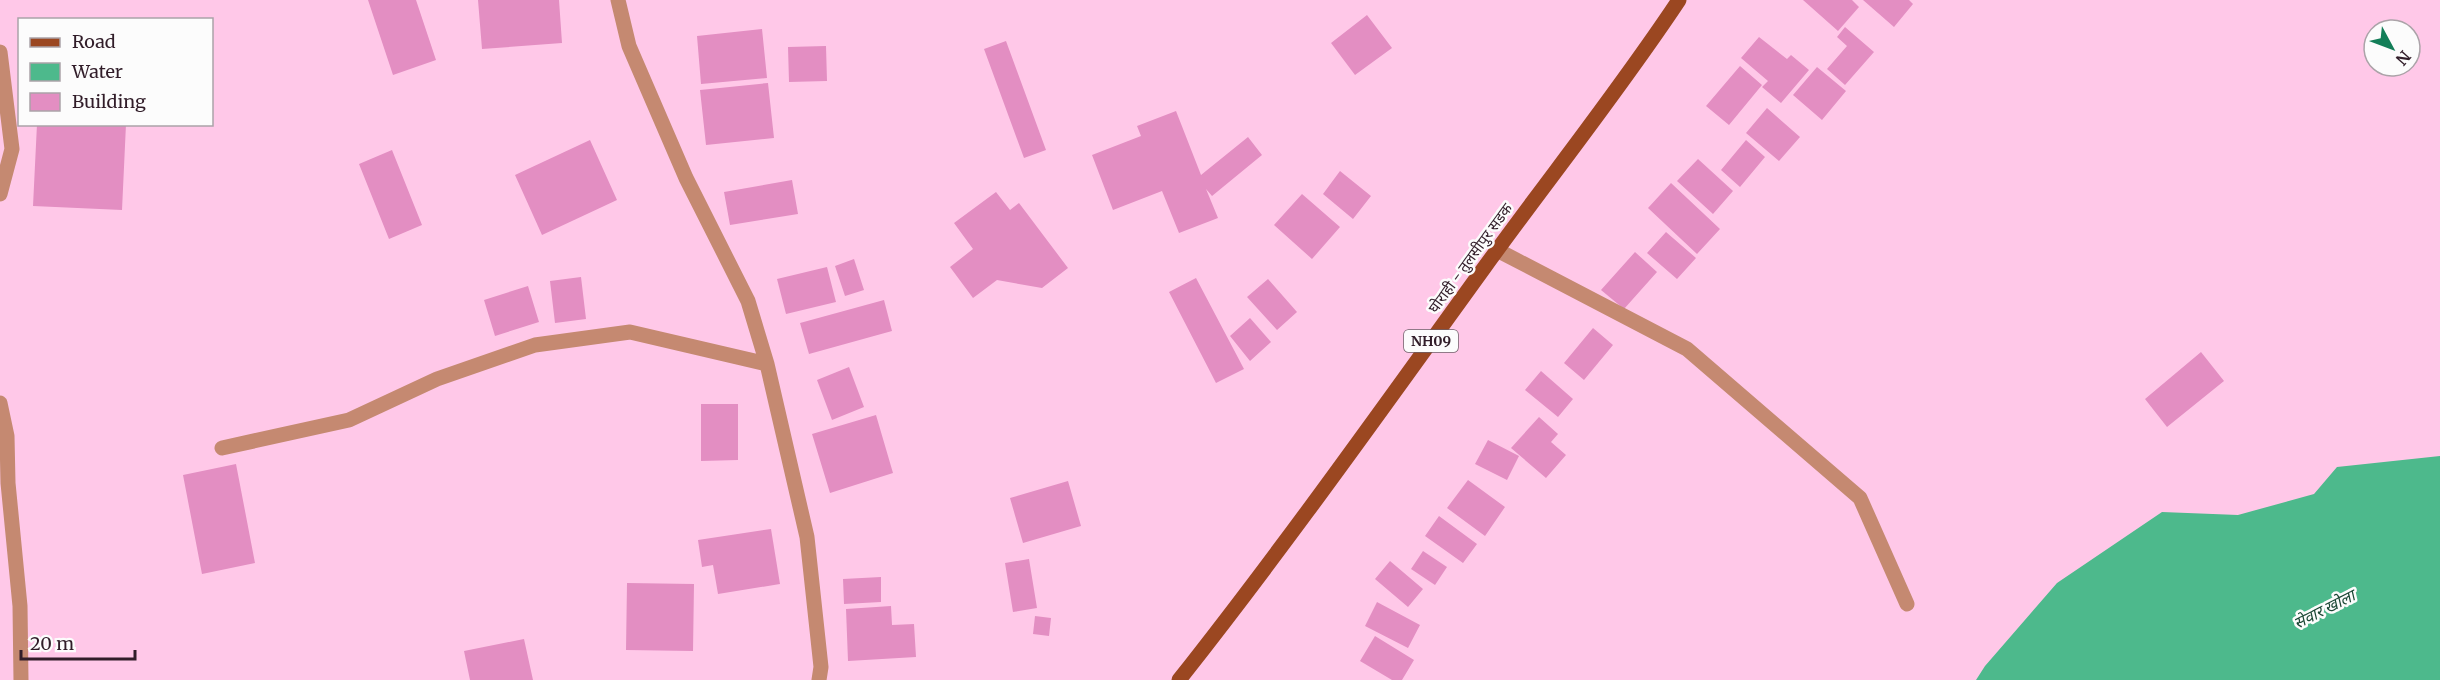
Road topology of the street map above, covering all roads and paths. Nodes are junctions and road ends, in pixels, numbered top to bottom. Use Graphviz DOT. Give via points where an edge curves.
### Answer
graph roads {
  1 [pos="618,0"];
  2 [pos="1679,0"];
  3 [pos="0,52"];
  4 [pos="0,194"];
  5 [pos="1497,250"];
  6 [pos="767,364"];
  7 [pos="0,403"];
  8 [pos="222,448"];
  9 [pos="1907,604"];
  10 [pos="21,680"];
  11 [pos="819,680"];
  12 [pos="1179,680"];
  1 -- 6 [label="street" via="629,46 687,178 748,301"];
  2 -- 5 [label="main road, घोराही - तुलसीपुर सडक / NH09" via="1630,74"];
  3 -- 4 [label="street" via="12,150"];
  5 -- 9 [label="street" via="1687,349 1860,498"];
  5 -- 12 [label="main road, घोराही - तुलसीपुर सडक / NH09" via="1245,596"];
  6 -- 8 [label="street" via="630,332 535,345 437,379 349,420"];
  6 -- 11 [label="street" via="807,537 821,667"];
  7 -- 10 [label="street" via="7,436 20,606"];
}
